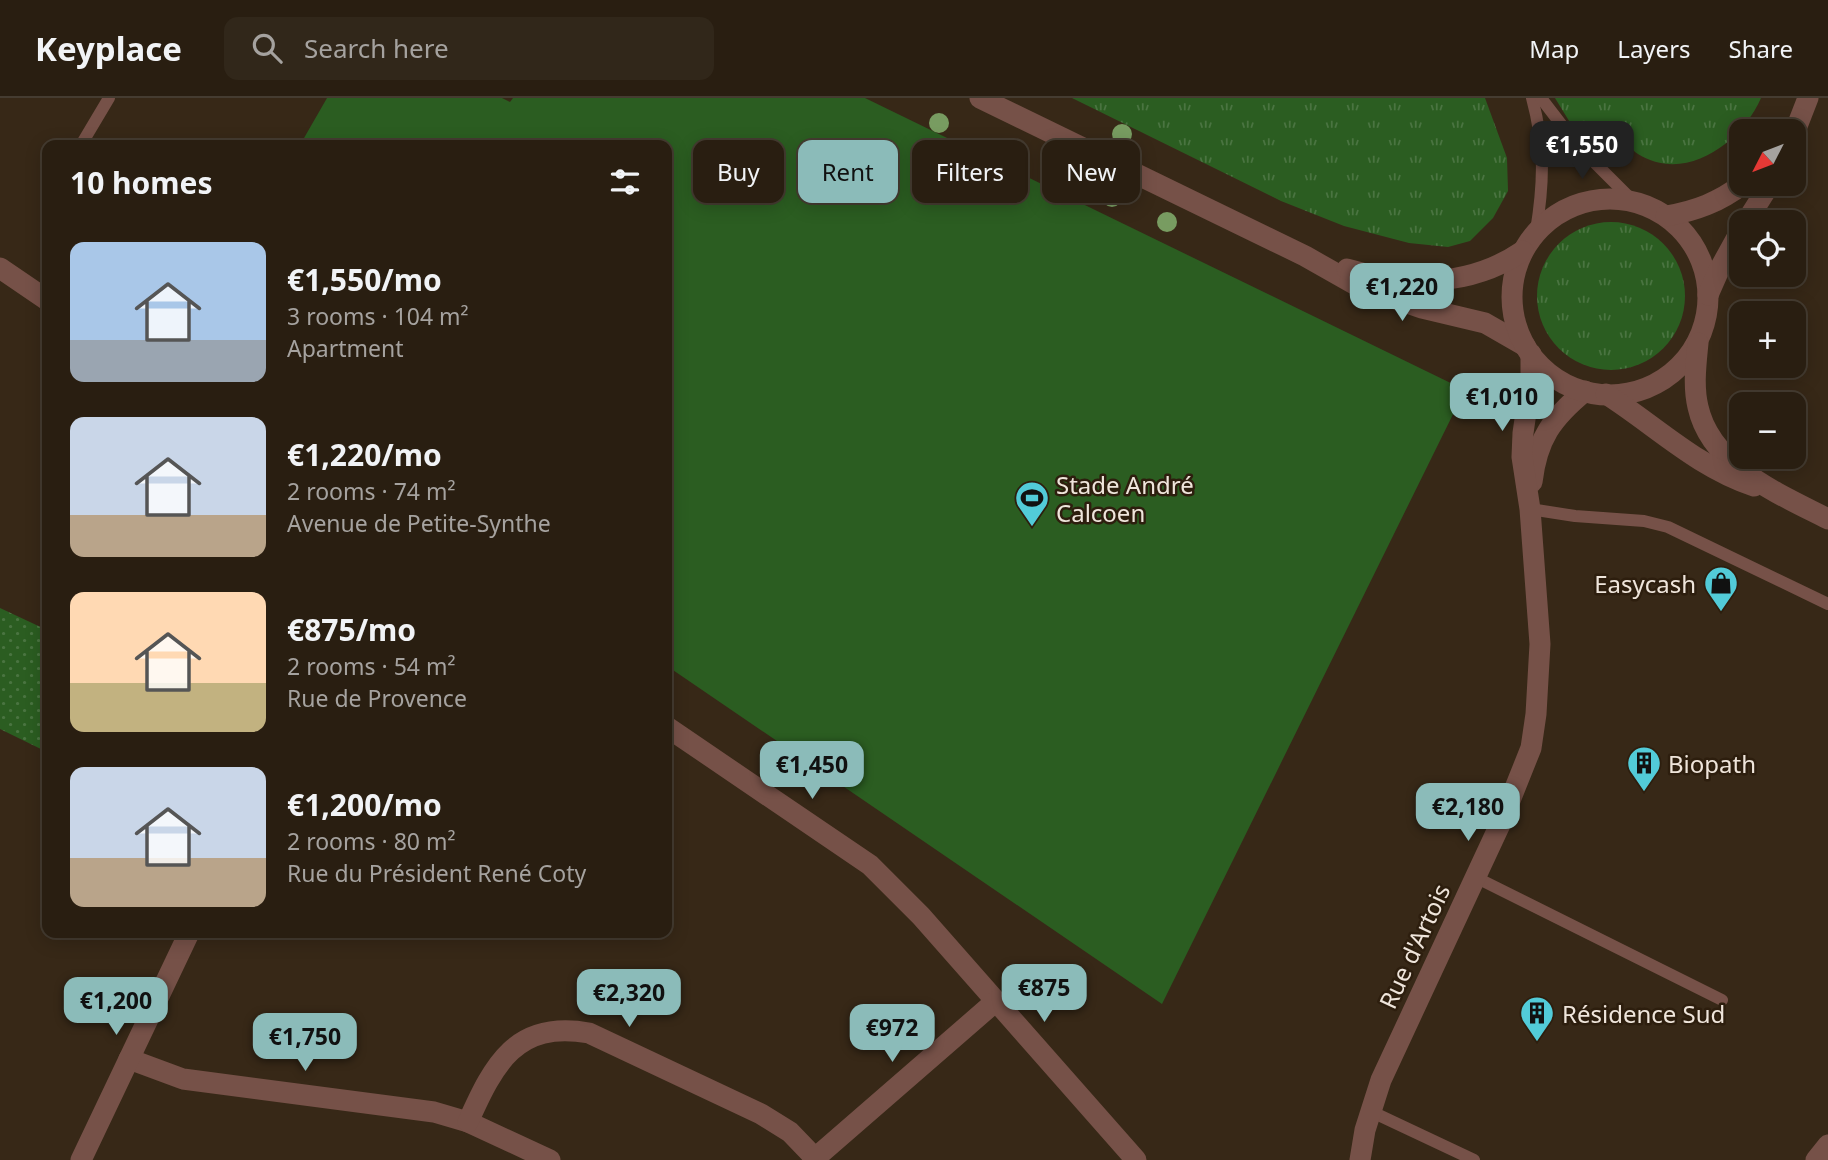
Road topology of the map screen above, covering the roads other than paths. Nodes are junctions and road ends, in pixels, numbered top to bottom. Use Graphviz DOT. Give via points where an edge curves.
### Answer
graph roads {
  1 [pos="109,98"];
  2 [pos="979,98"];
  3 [pos="1532,98"];
  4 [pos="1541,98"];
  5 [pos="1808,98"];
  6 [pos="1799,119"];
  7 [pos="84,140"];
  8 [pos="1729,193"];
  9 [pos="1634,202"];
  10 [pos="1666,216"];
  11 [pos="1536,231"];
  12 [pos="1523,251"];
  13 [pos="1729,252"];
  14 [pos="1305,256"];
  15 [pos="0,268"];
  16 [pos="42,297"];
  17 [pos="1707,297"];
  18 [pos="1699,337"];
  19 [pos="1528,350"];
  20 [pos="1595,393"];
  21 [pos="1782,496"];
  22 [pos="1530,509"];
  23 [pos="1828,519"];
  24 [pos="1828,604"];
  25 [pos="672,730"];
  26 [pos="1475,877"];
  27 [pos="186,938"];
  28 [pos="1722,1000"];
  29 [pos="996,1001"];
  30 [pos="129,1059"];
  31 [pos="1370,1111"];
  32 [pos="468,1122"];
  33 [pos="1828,1145"];
  34 [pos="814,1159"];
  35 [pos="81,1160"];
  36 [pos="550,1160"];
  37 [pos="1136,1160"];
  38 [pos="1360,1160"];
  39 [pos="1474,1160"];
  40 [pos="1816,1160"];
  1 -- 7 [label="lane"];
  2 -- 14 [label="street"];
  3 -- 11 [label="lane" via="1544,158"];
  4 -- 9 [label="lane" via="1583,151"];
  5 -- 6 [label="street"];
  8 -- 10 [label="street" via="1704,207"];
  9 -- 10 [label="street"];
  9 -- 11 [label="street" via="1604,199 1581,203"];
  10 -- 17 [label="street" via="1696,252"];
  11 -- 12 [label="street"];
  12 -- 14 [label="street" via="1473,275 1423,282 1379,277"];
  12 -- 19 [label="street" via="1512,295 1514,318"];
  13 -- 17 [label="street"];
  14 -- 19 [label="street" via="1358,286 1485,323"];
  15 -- 16 [label="street"];
  17 -- 18 [label="street"];
  18 -- 20 [label="street" via="1664,378 1636,391"];
  18 -- 21 [label="street" via="1695,386 1705,427 1726,456"];
  19 -- 20 [label="street" via="1558,379"];
  19 -- 22 [label="street, Rue d'Artois" via="1531,378 1522,444"];
  20 -- 21 [label="street" via="1637,414 1714,470"];
  20 -- 22 [label="street, Rue d'Artois" via="1565,408 1547,429 1535,463"];
  21 -- 23 [label="street"];
  22 -- 24 [label="lane" via="1668,527"];
  22 -- 26 [label="street, Rue d'Artois" via="1540,644 1534,731 1525,766"];
  25 -- 29 [label="street" via="857,854 921,916"];
  26 -- 28 [label="lane"];
  26 -- 31 [label="street, Rue d'Artois"];
  27 -- 30 [label="street"];
  29 -- 34 [label="street"];
  29 -- 37 [label="street"];
  30 -- 32 [label="street" via="183,1079 434,1112"];
  30 -- 35 [label="street"];
  31 -- 38 [label="street, Rue d'Artois"];
  31 -- 39 [label="lane"];
  32 -- 34 [label="street" via="494,1069 513,1048 547,1033 576,1031 761,1114 790,1132"];
  32 -- 36 [label="street"];
  33 -- 40 [label="street"];
}
